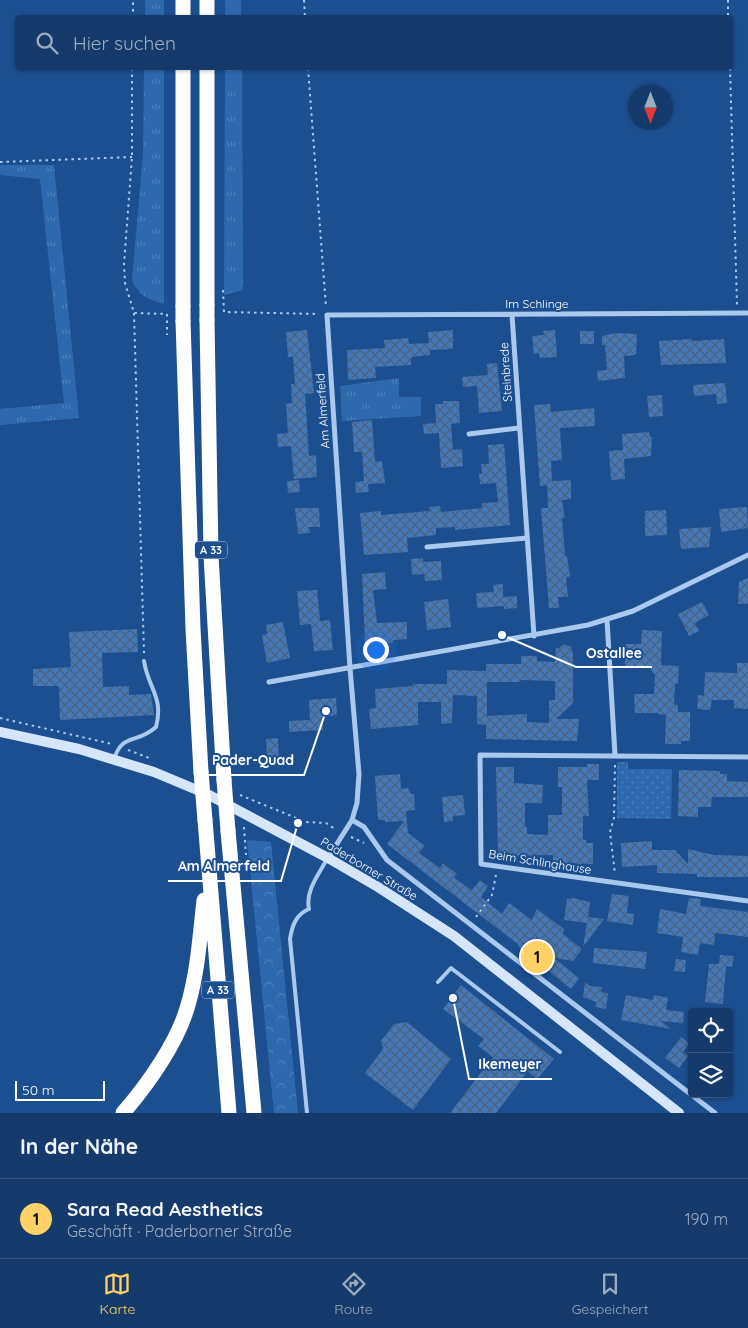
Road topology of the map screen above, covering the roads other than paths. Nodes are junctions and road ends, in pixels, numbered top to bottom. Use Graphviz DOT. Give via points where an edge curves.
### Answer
graph roads {
  1 [pos="183,0"];
  2 [pos="207,0"];
  3 [pos="183,15"];
  4 [pos="207,15"];
  5 [pos="183,70"];
  6 [pos="207,70"];
  7 [pos="748,313"];
  8 [pos="327,314"];
  9 [pos="512,315"];
  10 [pos="520,428"];
  11 [pos="469,434"];
  12 [pos="527,538"];
  13 [pos="426,548"];
  14 [pos="748,555"];
  15 [pos="607,620"];
  16 [pos="534,636"];
  17 [pos="144,661"];
  18 [pos="350,668"];
  19 [pos="270,682"];
  20 [pos="0,732"];
  21 [pos="615,755"];
  22 [pos="748,757"];
  23 [pos="114,760"];
  24 [pos="352,820"];
  25 [pos="328,858"];
  26 [pos="208,866"];
  27 [pos="748,901"];
  28 [pos="438,982"];
  29 [pos="560,1052"];
  30 [pos="123,1113"];
  31 [pos="229,1113"];
  32 [pos="254,1113"];
  33 [pos="307,1113"];
  34 [pos="679,1113"];
  35 [pos="715,1113"];
  1 -- 3 [label="highway"];
  2 -- 4 [label="highway"];
  5 -- 26 [label="highway, A 33, bridge" via="183,313 192,609"];
  6 -- 32 [label="highway, A 33, bridge" via="211,556 228,832"];
  7 -- 9 [label="street, Im Schlinge"];
  8 -- 9 [label="street, Im Schlinge"];
  8 -- 18 [label="street, Am Almerfeld"];
  9 -- 10 [label="street, Steinbrede"];
  10 -- 11 [label="street"];
  10 -- 12 [label="street, Steinbrede"];
  12 -- 13 [label="street"];
  12 -- 16 [label="street, Steinbrede"];
  14 -- 15 [label="street" via="633,612"];
  15 -- 16 [label="street"];
  15 -- 21 [label="street"];
  16 -- 18 [label="street"];
  17 -- 23 [label="lane" via="146,672 154,684 160,714 156,727 137,740 118,746"];
  18 -- 19 [label="street"];
  18 -- 24 [label="street, Am Almerfeld" via="359,774"];
  20 -- 23 [label="street, Paderborner Straße"];
  21 -- 22 [label="street, Beim Schlinghause"];
  21 -- 27 [label="street, Beim Schlinghause" via="480,755 481,864"];
  23 -- 25 [label="street, Paderborner Straße" via="154,772 209,795"];
  24 -- 25 [label="street, Am Almerfeld"];
  24 -- 35 [label="street, Paderborner Straße" via="364,828 387,860"];
  25 -- 33 [label="lane" via="307,899 309,909 301,912 293,924 290,939"];
  25 -- 34 [label="street, Paderborner Straße" via="454,936"];
  26 -- 30 [label="highway" via="188,1008 147,1083"];
  26 -- 31 [label="highway, A 33"];
  28 -- 29 [label="lane" via="450,968"];
}
